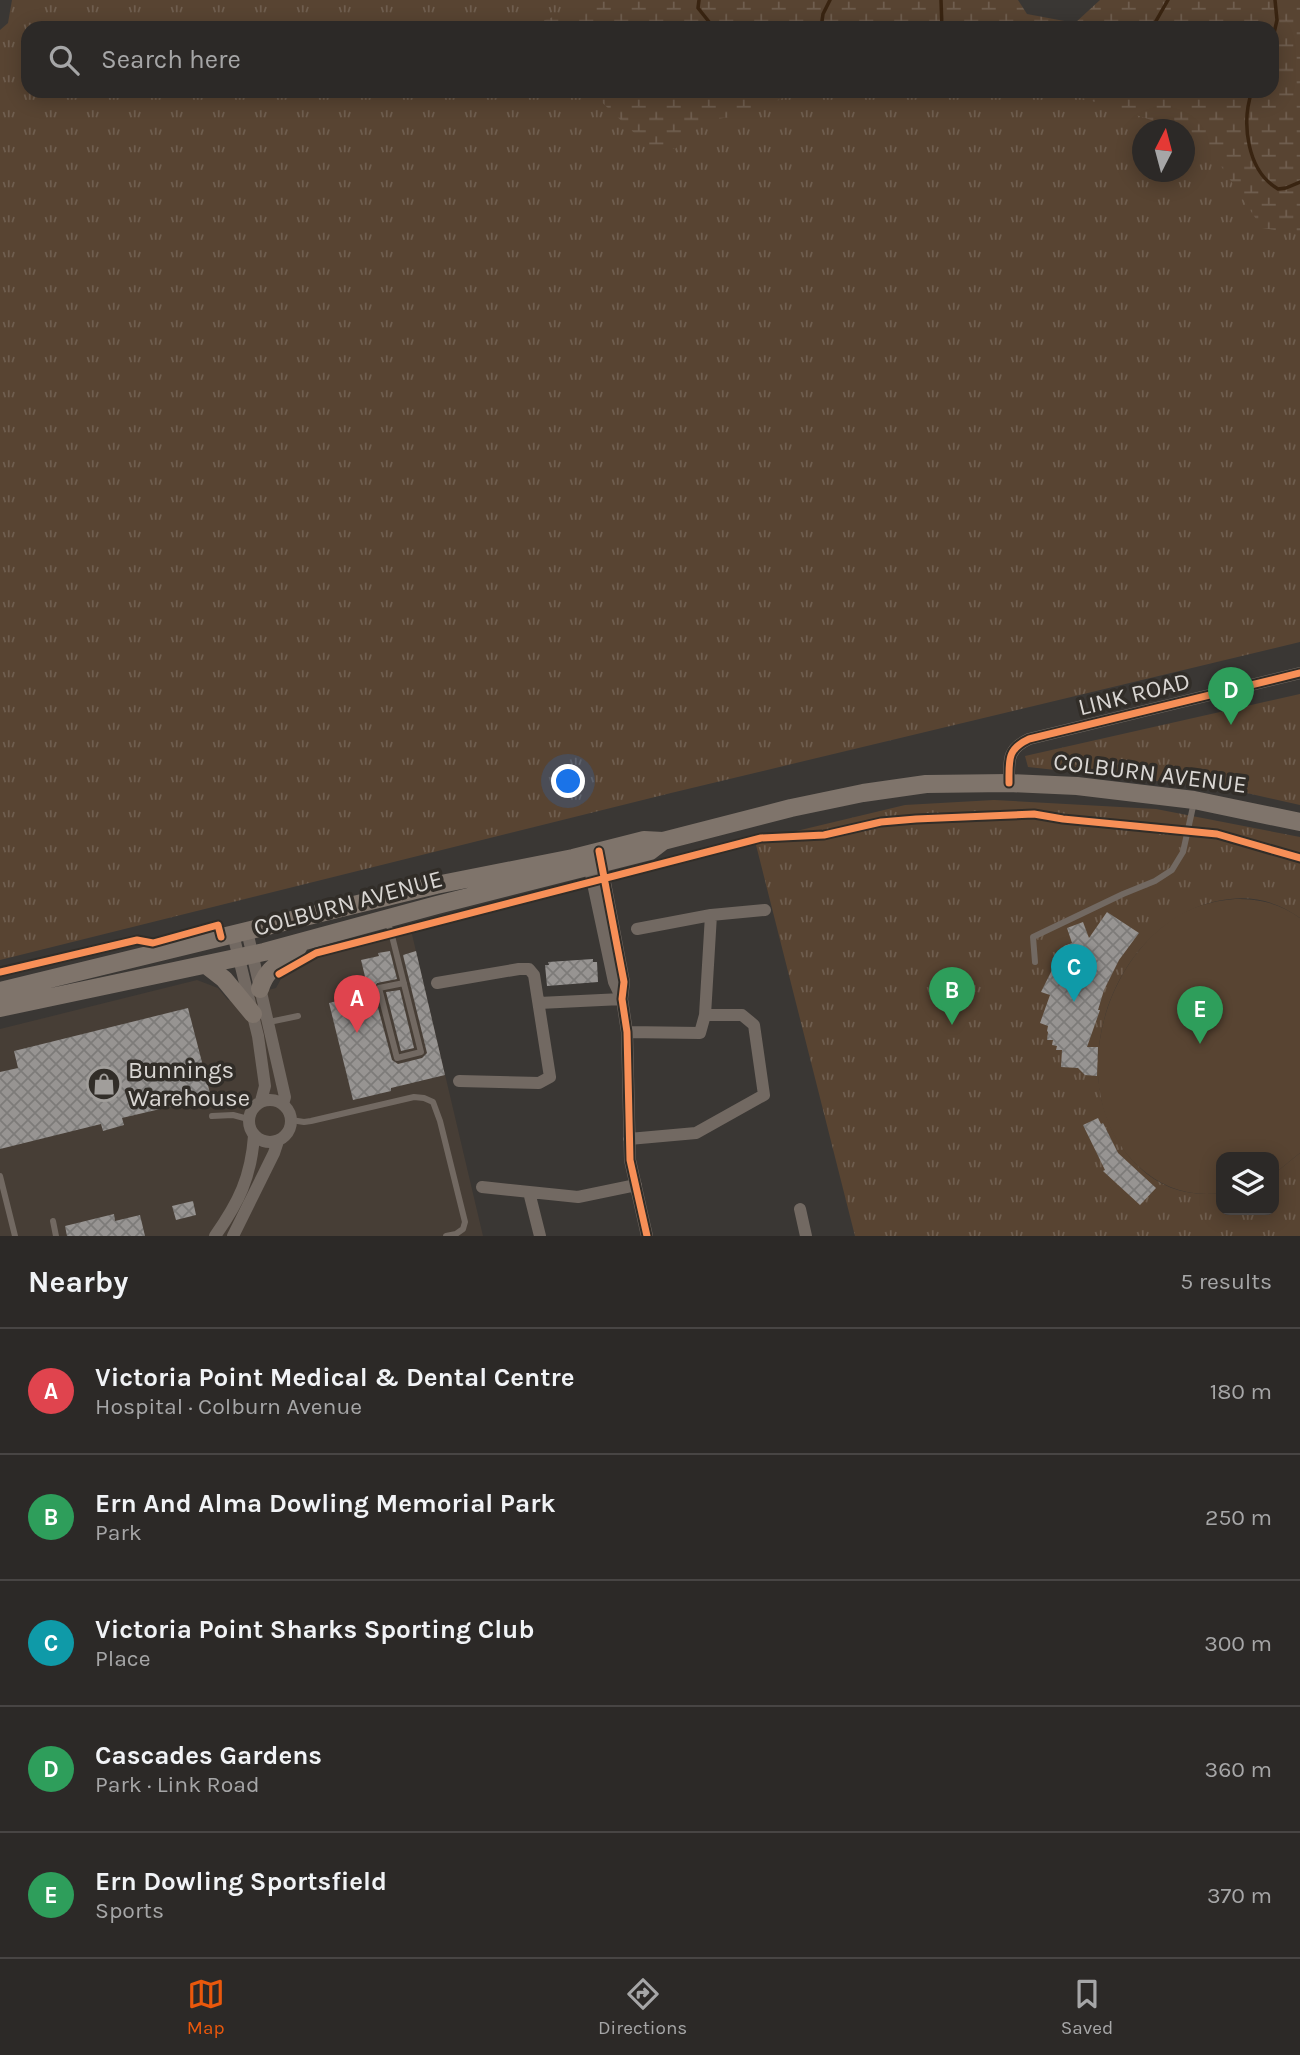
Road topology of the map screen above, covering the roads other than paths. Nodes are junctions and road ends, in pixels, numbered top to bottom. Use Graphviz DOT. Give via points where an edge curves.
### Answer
graph roads {
  1 [pos="1300,673"];
  2 [pos="1009,783"];
  3 [pos="1194,800"];
  4 [pos="1300,822"];
  5 [pos="594,859"];
  6 [pos="765,910"];
  7 [pos="711,915"];
  8 [pos="386,919"];
  9 [pos="637,929"];
  10 [pos="240,932"];
  11 [pos="300,943"];
  12 [pos="246,956"];
  13 [pos="1035,962"];
  14 [pos="206,965"];
  15 [pos="404,983"];
  16 [pos="437,983"];
  17 [pos="260,989"];
  18 [pos="0,991"];
  19 [pos="622,999"];
  20 [pos="539,1003"];
  21 [pos="0,1009"];
  22 [pos="705,1015"];
  23 [pos="298,1016"];
  24 [pos="260,1018"];
  25 [pos="627,1032"];
  26 [pos="459,1081"];
  27 [pos="261,1101"];
  28 [pos="283,1104"];
  29 [pos="212,1116"];
  30 [pos="248,1119"];
  31 [pos="291,1120"];
  32 [pos="254,1136"];
  33 [pos="629,1139"];
  34 [pos="278,1141"];
  35 [pos="0,1177"];
  36 [pos="636,1185"];
  37 [pos="482,1187"];
  38 [pos="529,1192"];
  39 [pos="800,1209"];
  40 [pos="53,1221"];
  41 [pos="15,1236"];
  42 [pos="56,1236"];
  43 [pos="215,1236"];
  44 [pos="233,1236"];
  45 [pos="446,1236"];
  46 [pos="540,1236"];
  47 [pos="647,1236"];
  48 [pos="806,1236"];
  1 -- 2 [label="street, LINK ROAD" via="1029,739 1010,754"];
  2 -- 3 [label="main road, COLBURN AVENUE"];
  2 -- 5 [label="main road, COLBURN AVENUE" via="926,784 863,793 663,841 644,840"];
  3 -- 4 [label="main road, COLBURN AVENUE"];
  3 -- 13 [label="lane" via="1183,852 1172,870 1033,937"];
  5 -- 8 [label="main road, COLBURN AVENUE"];
  5 -- 10 [label="main road, COLBURN AVENUE" via="436,885"];
  5 -- 19 [label="street" via="616,967 624,982"];
  6 -- 7 [label="street"];
  7 -- 9 [label="street"];
  7 -- 22 [label="street"];
  8 -- 11 [label="main road, COLBURN AVENUE"];
  8 -- 15 [label="lane"];
  10 -- 12 [label="street"];
  10 -- 18 [label="main road, COLBURN AVENUE"];
  11 -- 12 [label="main road, COLBURN AVENUE"];
  11 -- 17 [label="main road" via="297,951 264,976"];
  12 -- 14 [label="main road, COLBURN AVENUE"];
  12 -- 17 [label="street"];
  12 -- 24 [label="street"];
  14 -- 21 [label="main road, COLBURN AVENUE"];
  14 -- 24 [label="main road"];
  15 -- 15 [label="lane" via="421,1052 397,1058 379,988"];
  16 -- 20 [label="street" via="528,969 534,975"];
  17 -- 24 [label="street"];
  19 -- 20 [label="street"];
  19 -- 25 [label="street"];
  20 -- 26 [label="street" via="550,1077 539,1083"];
  22 -- 25 [label="street" via="700,1033"];
  22 -- 33 [label="street" via="742,1015 754,1025 764,1095 696,1133"];
  23 -- 24 [label="lane"];
  24 -- 27 [label="street" via="265,1086"];
  24 -- 28 [label="street" via="285,1097"];
  25 -- 33 [label="street"];
  27 -- 28 [label="street"];
  27 -- 30 [label="street"];
  28 -- 31 [label="street"];
  29 -- 30 [label="lane"];
  30 -- 32 [label="street"];
  31 -- 34 [label="street" via="288,1132"];
  31 -- 45 [label="lane" via="312,1121 414,1097 433,1102 465,1222 463,1229"];
  32 -- 34 [label="street" via="265,1142"];
  32 -- 43 [label="street" via="247,1179"];
  33 -- 36 [label="street"];
  34 -- 44 [label="street"];
  35 -- 41 [label="lane"];
  36 -- 38 [label="street" via="578,1197"];
  36 -- 47 [label="street"];
  37 -- 38 [label="street"];
  38 -- 46 [label="street"];
  39 -- 48 [label="street"];
  40 -- 42 [label="lane"];
}
